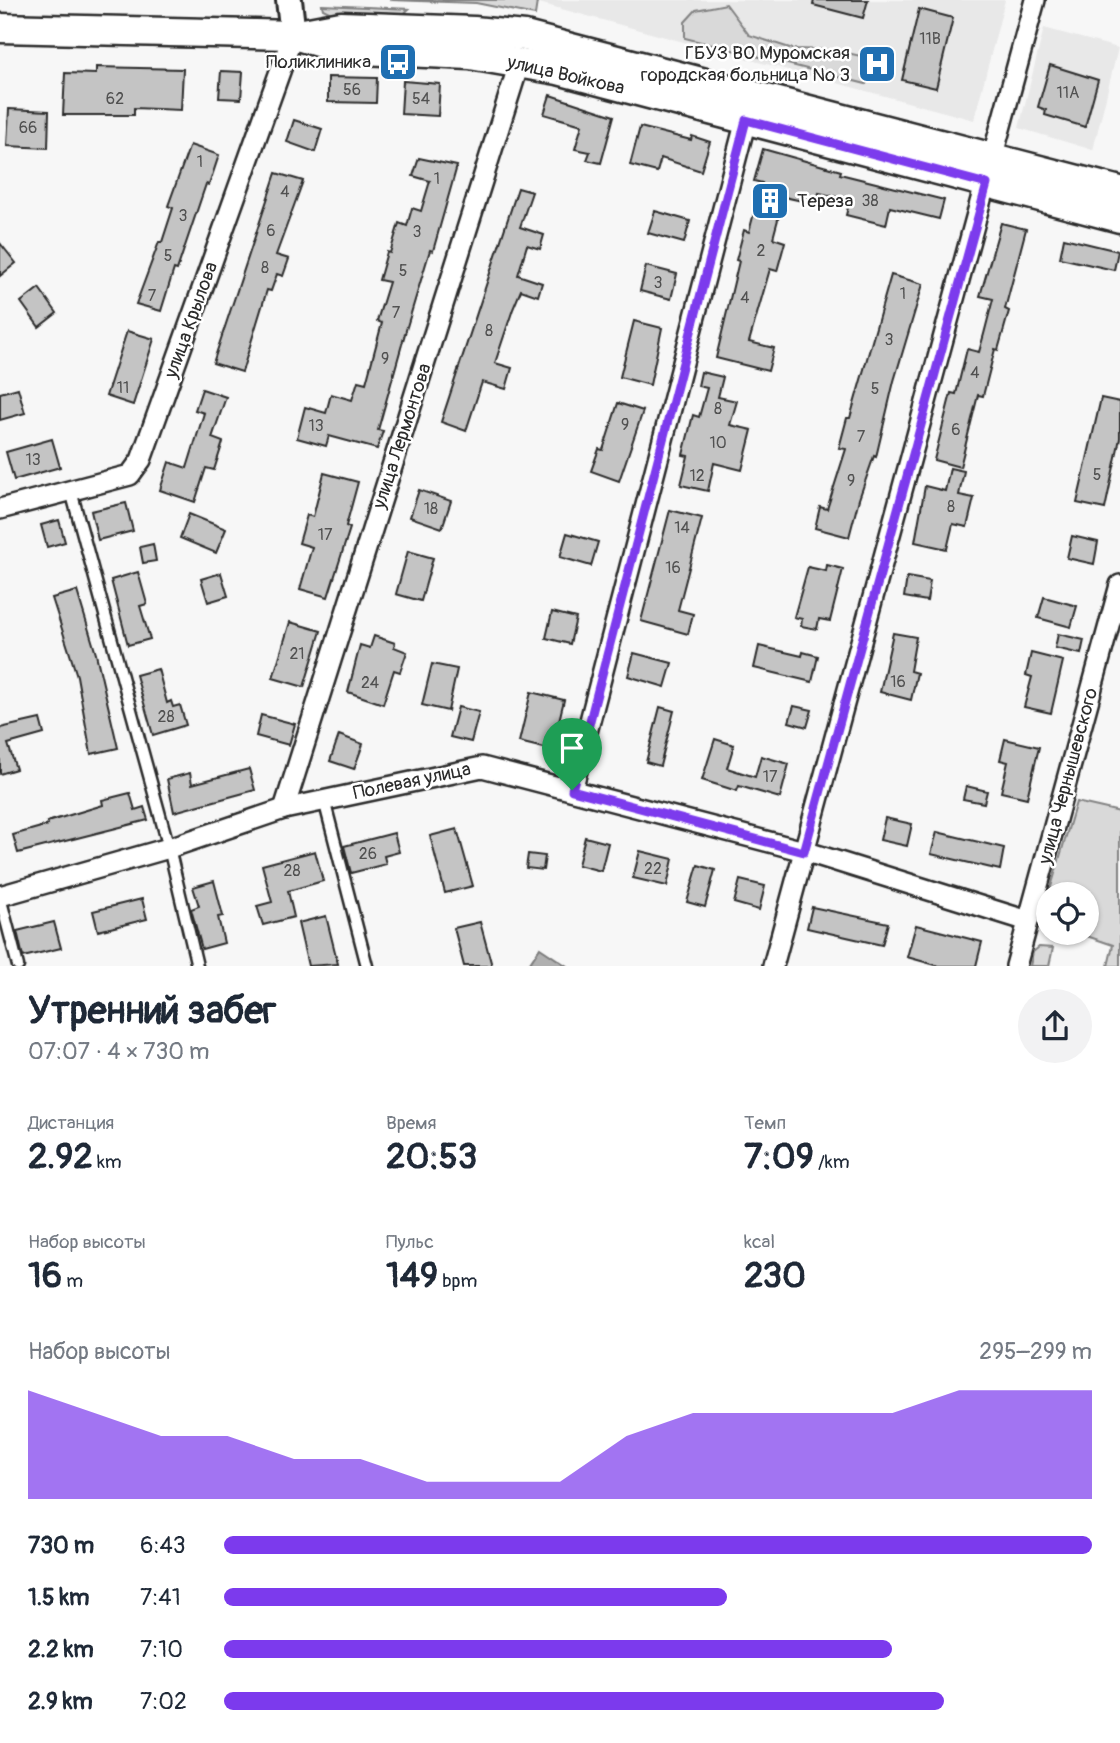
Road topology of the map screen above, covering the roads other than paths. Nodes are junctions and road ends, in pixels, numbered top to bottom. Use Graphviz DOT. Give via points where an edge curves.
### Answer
graph roads {
  1 [pos="289,0"];
  2 [pos="1035,0"];
  3 [pos="0,28"];
  4 [pos="293,35"];
  5 [pos="519,64"];
  6 [pos="746,120"];
  7 [pos="991,170"];
  8 [pos="1120,191"];
  9 [pos="1120,218"];
  10 [pos="71,491"];
  11 [pos="0,509"];
  12 [pos="1120,585"];
  13 [pos="572,790"];
  14 [pos="324,799"];
  15 [pos="284,809"];
  16 [pos="169,848"];
  17 [pos="804,852"];
  18 [pos="0,897"];
  19 [pos="1028,921"];
  20 [pos="18,966"];
  21 [pos="197,966"];
  22 [pos="368,966"];
  23 [pos="773,966"];
  24 [pos="1016,966"];
  1 -- 4 [label="street"];
  2 -- 7 [label="street"];
  3 -- 4 [label="main road, улица Войкова"];
  4 -- 5 [label="main road, улица Войкова" via="341,49 470,55"];
  4 -- 7 [label="main road, улица Войкова" via="341,26 525,36"];
  4 -- 10 [label="street, улица Крылова" via="141,460 130,475"];
  5 -- 6 [label="main road, улица Войкова" via="558,70"];
  5 -- 15 [label="street, улица Лермонтова"];
  6 -- 7 [label="main road, улица Войкова"];
  6 -- 13 [label="street"];
  7 -- 8 [label="main road, улица Войкова"];
  7 -- 9 [label="main road, улица Войкова"];
  7 -- 17 [label="street"];
  10 -- 11 [label="street, улица Крылова"];
  10 -- 16 [label="lane"];
  12 -- 19 [label="street, улица Чернышевского"];
  13 -- 14 [label="street, Полевая улица" via="482,767"];
  13 -- 17 [label="street, Полевая улица"];
  14 -- 15 [label="street, Полевая улица"];
  14 -- 22 [label="lane"];
  15 -- 16 [label="street, Полевая улица"];
  16 -- 18 [label="street, Полевая улица"];
  16 -- 21 [label="lane"];
  17 -- 19 [label="street, Полевая улица"];
  17 -- 23 [label="street"];
  18 -- 20 [label="lane"];
  19 -- 24 [label="street, улица Чернышевского"];
}
